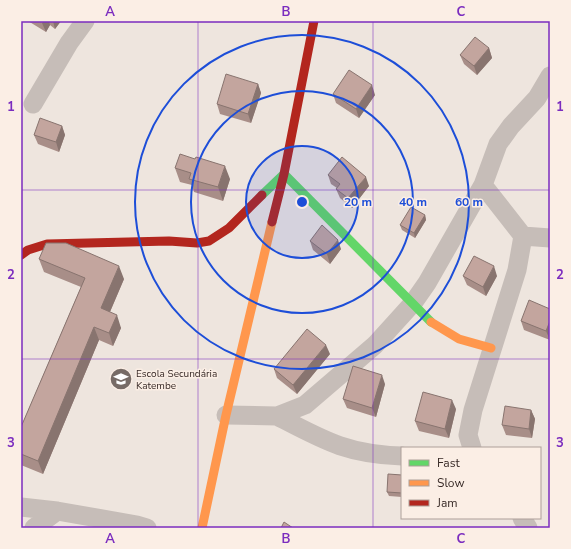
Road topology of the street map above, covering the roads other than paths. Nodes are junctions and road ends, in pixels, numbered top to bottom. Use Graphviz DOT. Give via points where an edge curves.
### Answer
graph roads {
  1 [pos="85,21"];
  2 [pos="314,21"];
  3 [pos="550,76"];
  4 [pos="33,104"];
  5 [pos="284,174"];
  6 [pos="483,185"];
  7 [pos="523,236"];
  8 [pos="550,238"];
  9 [pos="21,255"];
  10 [pos="413,303"];
  11 [pos="491,348"];
  12 [pos="226,416"];
  13 [pos="277,416"];
  14 [pos="472,447"];
  15 [pos="401,456"];
  16 [pos="21,507"];
  17 [pos="57,511"];
  18 [pos="523,519"];
  19 [pos="34,528"];
  20 [pos="147,528"];
  21 [pos="202,528"];
  22 [pos="528,528"];
  1 -- 4 [label="street" via="68,43"];
  2 -- 5 [label="street"];
  3 -- 6 [label="street" via="537,98 498,144"];
  5 -- 9 [label="street" via="229,228 209,241 47,244"];
  5 -- 10 [label="street"];
  5 -- 12 [label="street"];
  6 -- 7 [label="street"];
  6 -- 10 [label="street"];
  7 -- 8 [label="street"];
  7 -- 11 [label="street" via="517,270"];
  10 -- 11 [label="street" via="444,333"];
  10 -- 13 [label="street" via="375,345 305,405"];
  11 -- 14 [label="street" via="468,435"];
  12 -- 13 [label="street"];
  12 -- 21 [label="street"];
  13 -- 15 [label="street" via="325,442 346,449 374,455"];
  16 -- 17 [label="street"];
  17 -- 19 [label="street"];
  17 -- 20 [label="street"];
  18 -- 22 [label="street"];
}
